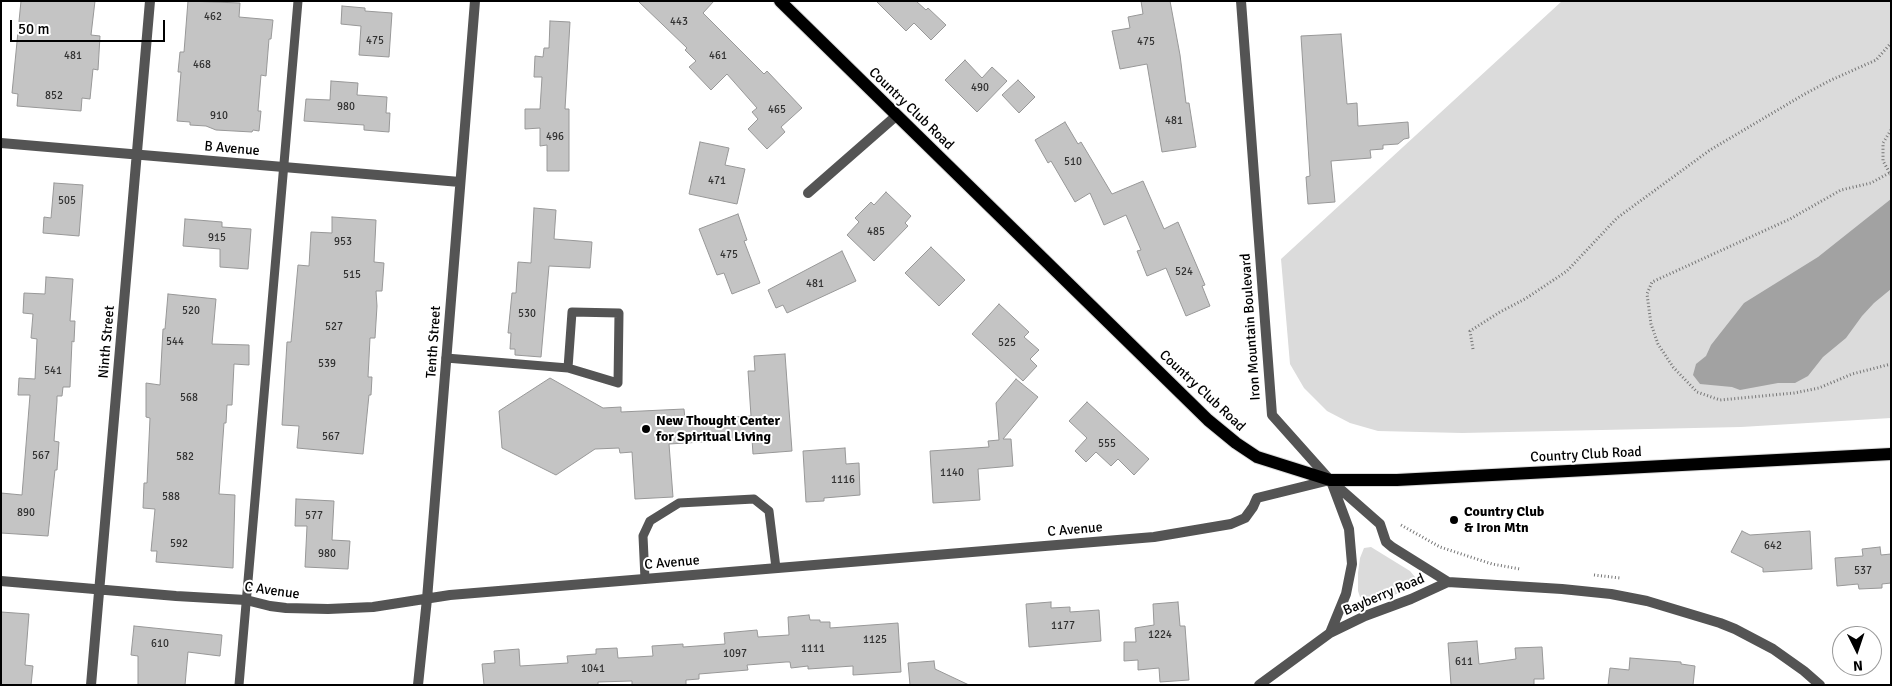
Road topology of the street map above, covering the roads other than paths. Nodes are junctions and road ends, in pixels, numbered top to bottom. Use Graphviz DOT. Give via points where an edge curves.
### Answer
graph roads {
  1 [pos="150,1"];
  2 [pos="298,1"];
  3 [pos="475,1"];
  4 [pos="780,1"];
  5 [pos="1241,1"];
  6 [pos="896,116"];
  7 [pos="1,143"];
  8 [pos="137,155"];
  9 [pos="284,167"];
  10 [pos="460,182"];
  11 [pos="808,194"];
  12 [pos="446,358"];
  13 [pos="568,368"];
  14 [pos="1891,454"];
  15 [pos="1330,480"];
  16 [pos="776,568"];
  17 [pos="645,579"];
  18 [pos="1,581"];
  19 [pos="1448,582"];
  20 [pos="99,589"];
  21 [pos="427,599"];
  22 [pos="246,600"];
  23 [pos="1330,633"];
  24 [pos="91,685"];
  25 [pos="239,685"];
  26 [pos="418,685"];
  27 [pos="1259,685"];
  28 [pos="1820,685"];
  1 -- 8 [label="street, Ninth Street"];
  2 -- 9 [label="lane"];
  3 -- 10 [label="street, Tenth Street"];
  4 -- 6 [label="main road, Country Club Road"];
  5 -- 15 [label="street, Iron Mountain Boulevard" via="1272,415"];
  6 -- 11 [label="street"];
  6 -- 15 [label="main road, Country Club Road" via="1214,426 1257,457"];
  7 -- 8 [label="street, B Avenue"];
  8 -- 9 [label="street, B Avenue"];
  8 -- 20 [label="street, Ninth Street"];
  9 -- 10 [label="street, B Avenue"];
  9 -- 22 [label="lane"];
  10 -- 12 [label="street, Tenth Street"];
  12 -- 13 [label="lane"];
  12 -- 21 [label="street, Tenth Street"];
  13 -- 13 [label="lane" via="618,383 619,313 572,312"];
  14 -- 15 [label="main road, Country Club Road" via="1406,480"];
  15 -- 16 [label="street, C Avenue" via="1257,498 1244,518 1231,524 1154,538"];
  15 -- 19 [label="street, Iron Mountain Boulevard" via="1380,524 1386,542"];
  15 -- 23 [label="street, Bayberry Road" via="1349,529 1352,564 1346,594"];
  16 -- 17 [label="street, C Avenue"];
  16 -- 17 [label="lane" via="769,512 754,499 679,503 650,521 643,536"];
  17 -- 21 [label="street, C Avenue"];
  18 -- 20 [label="street, C Avenue"];
  19 -- 23 [label="street, Bayberry Road"];
  19 -- 28 [label="street" via="1572,590 1647,601 1735,629 1772,649"];
  20 -- 22 [label="street, C Avenue"];
  20 -- 24 [label="street, Ninth Street"];
  21 -- 22 [label="street, C Avenue" via="374,607 328,609 270,606"];
  21 -- 26 [label="street, Tenth Street"];
  22 -- 25 [label="lane"];
  23 -- 27 [label="street, Bayberry Road"];
}
